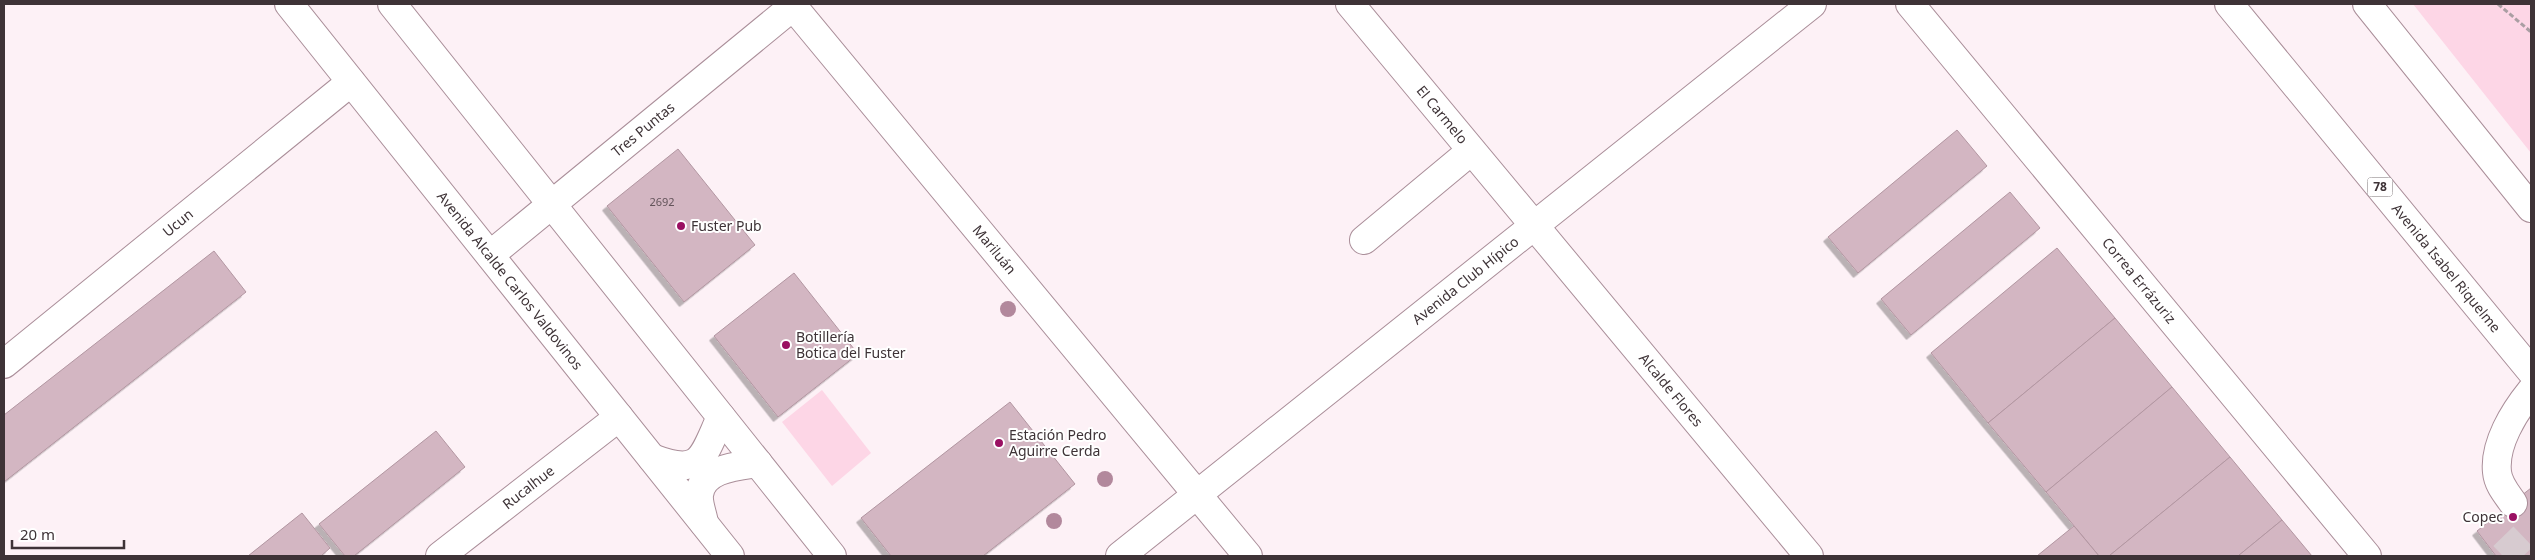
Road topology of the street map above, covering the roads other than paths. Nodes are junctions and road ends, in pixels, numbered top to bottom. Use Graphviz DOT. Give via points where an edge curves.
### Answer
graph roads {
  1 [pos="289,4"];
  2 [pos="311,4"];
  3 [pos="392,4"];
  4 [pos="1350,4"];
  5 [pos="1812,4"];
  6 [pos="1910,4"];
  7 [pos="2228,4"];
  8 [pos="2367,4"];
  9 [pos="793,5"];
  10 [pos="310,30"];
  11 [pos="351,82"];
  12 [pos="1471,151"];
  13 [pos="552,204"];
  14 [pos="2531,208"];
  15 [pos="1534,226"];
  16 [pos="1364,240"];
  17 [pos="490,255"];
  18 [pos="4,364"];
  19 [pos="2531,371"];
  20 [pos="2531,391"];
  21 [pos="619,417"];
  22 [pos="721,417"];
  23 [pos="652,458"];
  24 [pos="758,463"];
  25 [pos="1197,495"];
  26 [pos="2513,503"];
  27 [pos="704,523"];
  28 [pos="440,556"];
  29 [pos="730,556"];
  30 [pos="832,556"];
  31 [pos="1120,556"];
  32 [pos="1248,556"];
  33 [pos="1809,556"];
  34 [pos="2367,556"];
  1 -- 10 [label="main road, Avenida Alcalde Carlos Valdovinos"];
  2 -- 10 [label="main road" via="308,11"];
  3 -- 13 [label="main road"];
  4 -- 12 [label="main road, El Carmelo"];
  5 -- 15 [label="main road, Avenida Club Hípico"];
  6 -- 34 [label="main road, Correa Errázuriz"];
  7 -- 19 [label="main road, Avenida Isabel Riquelme / 78"];
  8 -- 14 [label="main road"];
  9 -- 13 [label="main road, Tres Puntas"];
  9 -- 25 [label="main road, Mariluán"];
  10 -- 11 [label="main road, Avenida Alcalde Carlos Valdovinos"];
  11 -- 17 [label="main road, Avenida Alcalde Carlos Valdovinos"];
  11 -- 18 [label="main road, Ucun"];
  12 -- 15 [label="main road, El Carmelo"];
  12 -- 16 [label="main road"];
  13 -- 17 [label="main road, Tres Puntas"];
  13 -- 22 [label="main road"];
  15 -- 25 [label="main road, Avenida Club Hípico"];
  15 -- 33 [label="main road, Alcalde Flores"];
  17 -- 21 [label="main road, Avenida Alcalde Carlos Valdovinos"];
  20 -- 26 [label="main road" via="2508,426 2498,457 2497,473"];
  21 -- 23 [label="main road, Avenida Alcalde Carlos Valdovinos"];
  21 -- 28 [label="main road, Rucalhue"];
  22 -- 23 [label="main road" via="700,460 676,467"];
  22 -- 24 [label="main road"];
  23 -- 27 [label="main road, Avenida Alcalde Carlos Valdovinos"];
  24 -- 27 [label="main road" via="717,471 706,482 699,495"];
  24 -- 30 [label="main road"];
  25 -- 31 [label="main road, Avenida Club Hípico"];
  25 -- 32 [label="main road, Mariluán"];
  27 -- 29 [label="main road, Avenida Alcalde Carlos Valdovinos"];
}
